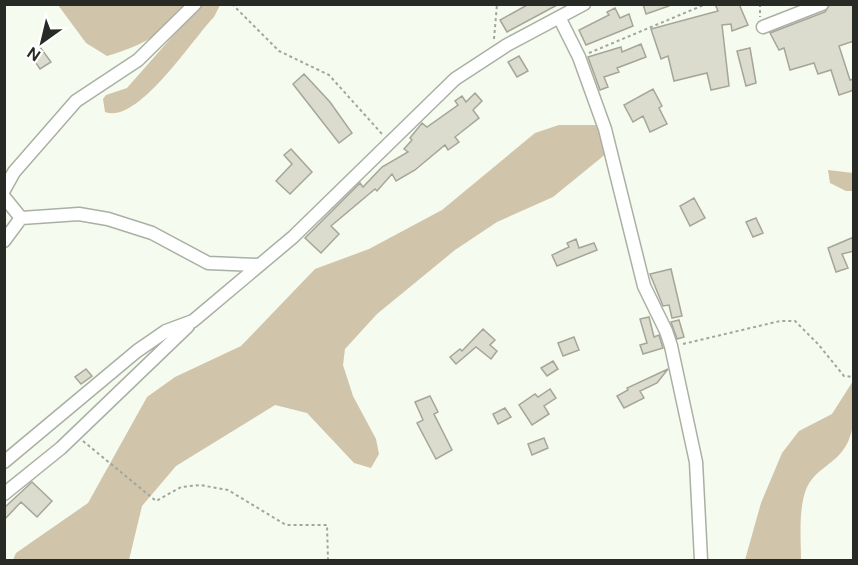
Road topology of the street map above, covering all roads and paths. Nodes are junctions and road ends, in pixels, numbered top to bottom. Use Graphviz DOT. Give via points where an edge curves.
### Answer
graph roads {
  1 [pos="195,4"];
  2 [pos="232,4"];
  3 [pos="497,4"];
  4 [pos="584,4"];
  5 [pos="706,4"];
  6 [pos="822,4"];
  7 [pos="560,19"];
  8 [pos="763,27"];
  9 [pos="494,54"];
  10 [pos="579,57"];
  11 [pos="389,142"];
  12 [pos="4,190"];
  13 [pos="4,196"];
  14 [pos="21,218"];
  15 [pos="4,241"];
  16 [pos="259,265"];
  17 [pos="193,321"];
  18 [pos="671,346"];
  19 [pos="854,377"];
  20 [pos="75,434"];
  21 [pos="4,462"];
  22 [pos="4,494"];
  23 [pos="328,561"];
  24 [pos="701,561"];
  1 -- 12 [label="street" via="138,60 76,101 14,172"];
  2 -- 11 [label="path" via="279,51 329,75"];
  3 -- 9 [label="path"];
  4 -- 7 [label="street"];
  5 -- 10 [label="path"];
  6 -- 8 [label="street"];
  7 -- 9 [label="street"];
  7 -- 10 [label="street"];
  9 -- 11 [label="street" via="455,79"];
  10 -- 18 [label="street" via="606,129 644,286"];
  11 -- 16 [label="street" via="293,237"];
  13 -- 14 [label="street"];
  14 -- 15 [label="street"];
  14 -- 16 [label="street" via="79,214 108,219 152,233 208,263"];
  16 -- 17 [label="street"];
  17 -- 20 [label="street"];
  17 -- 21 [label="street" via="166,331 137,351"];
  18 -- 19 [label="path" via="795,321 844,376"];
  18 -- 24 [label="street" via="696,462"];
  20 -- 22 [label="street"];
  20 -- 23 [label="path" via="156,501 181,487 200,485 228,490 286,525 327,525"];
}
